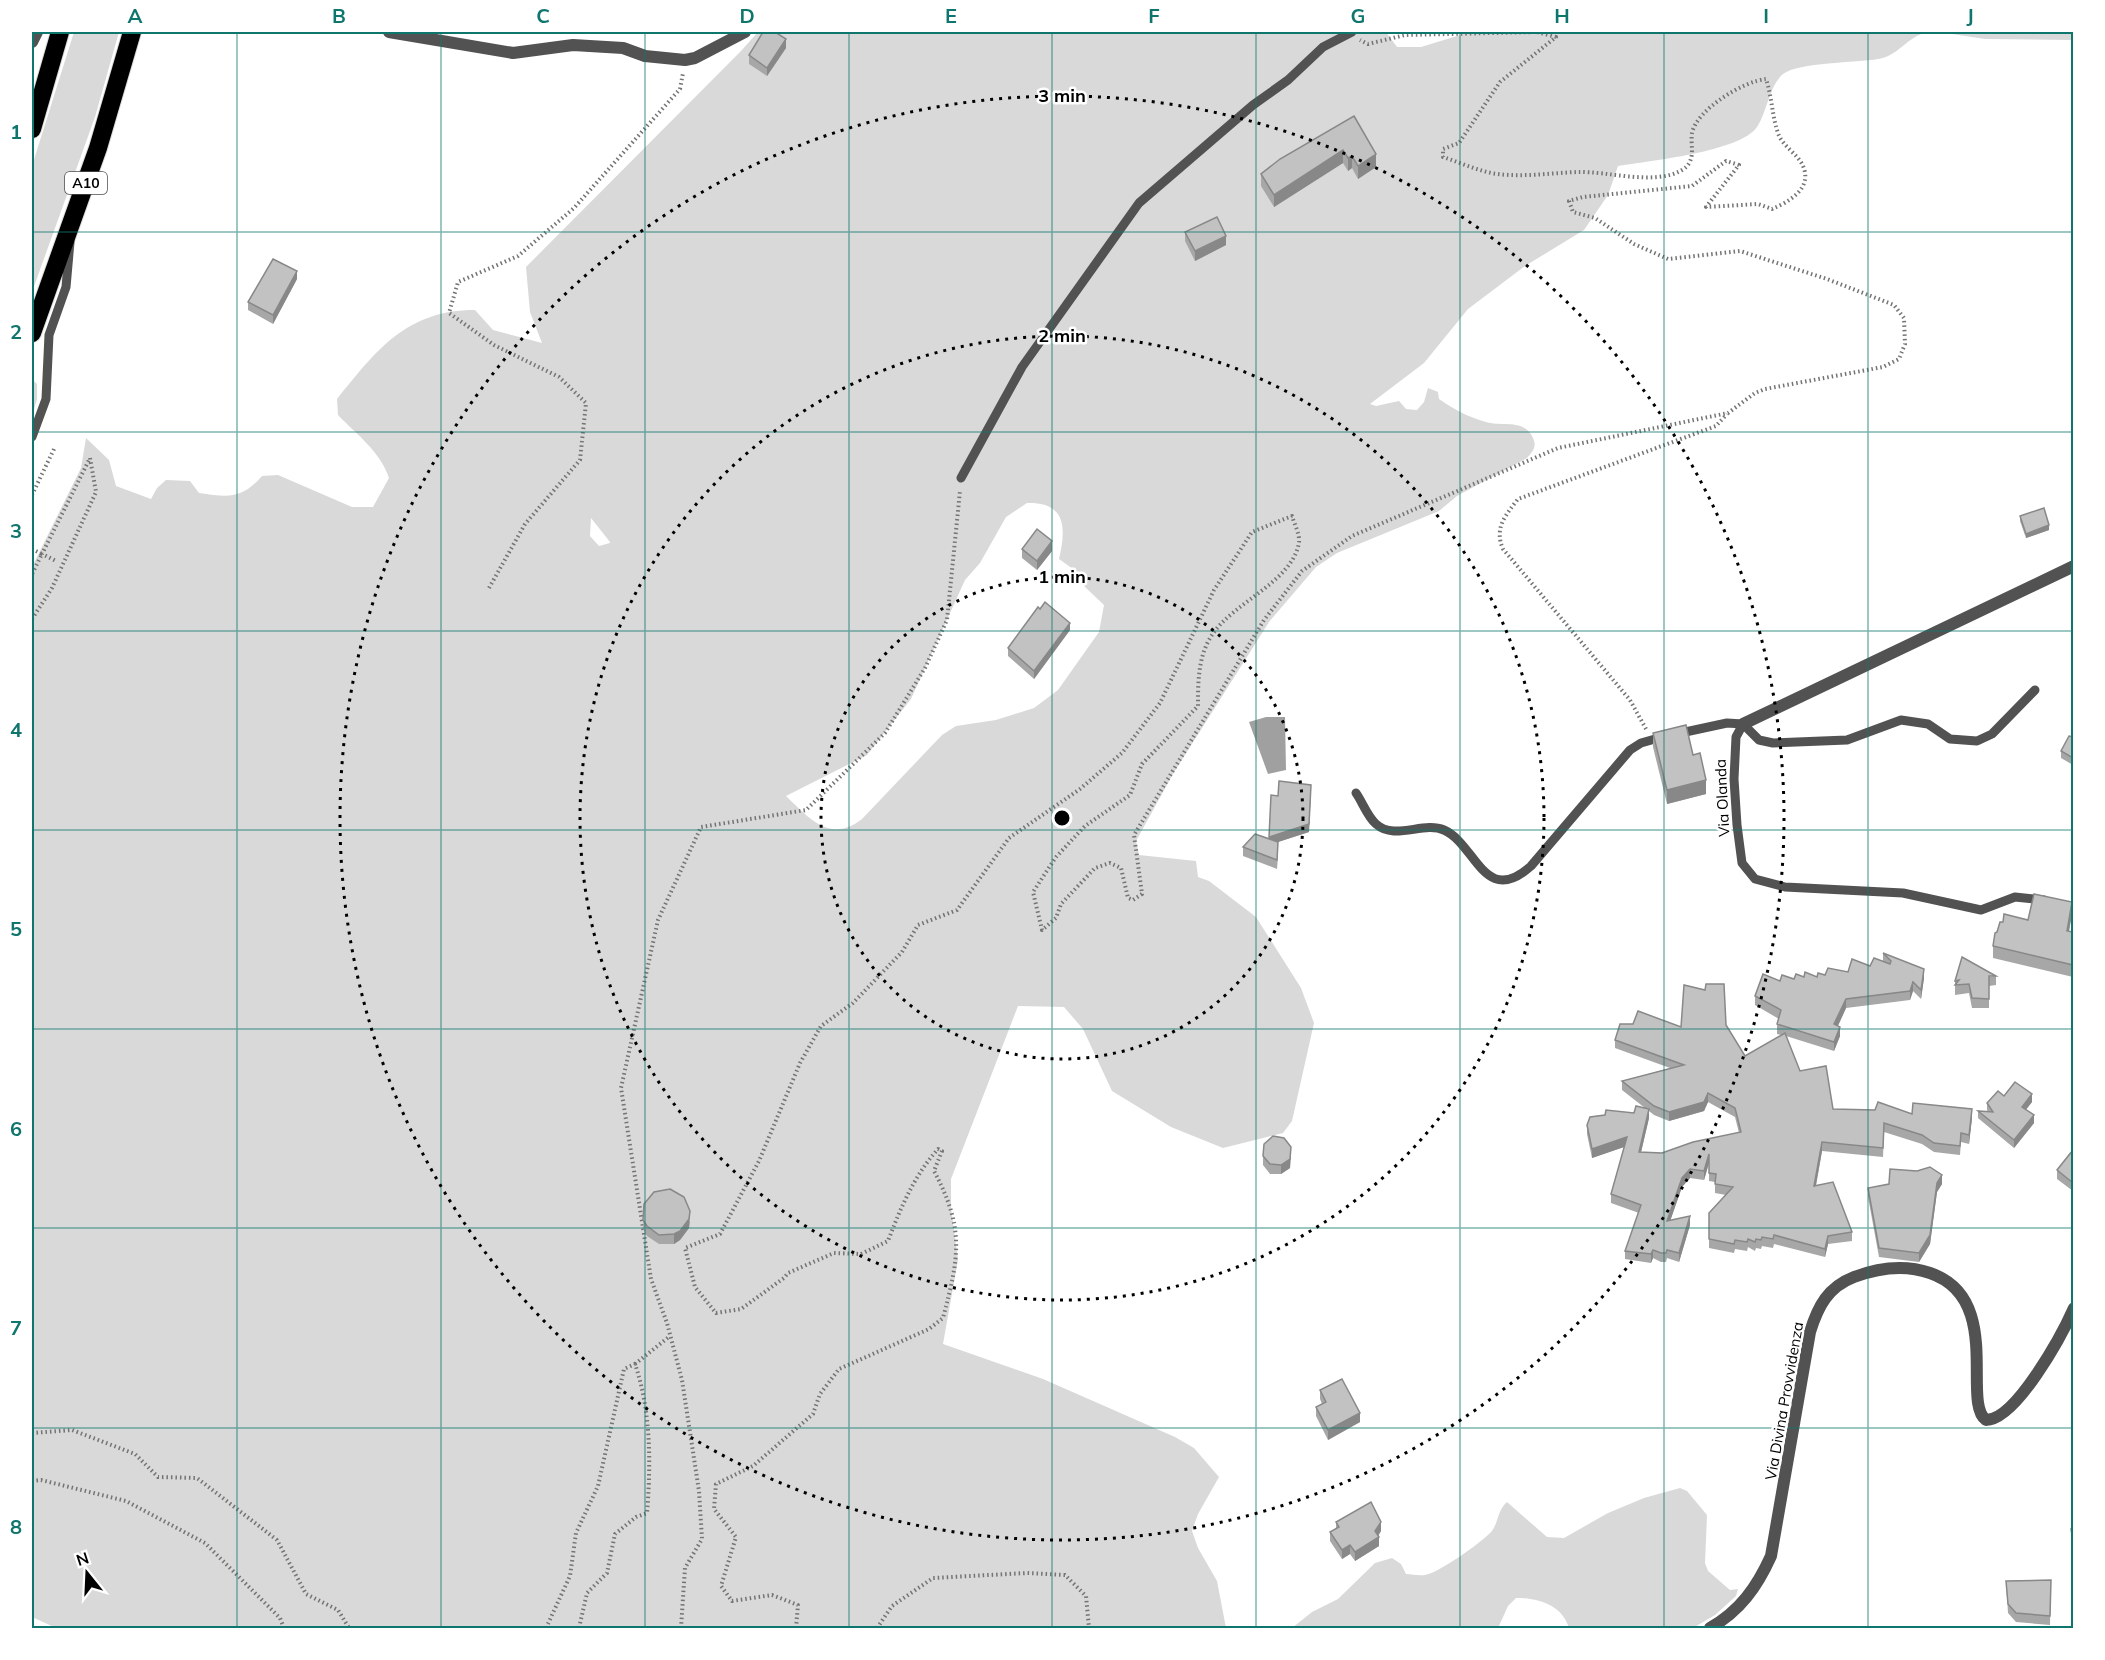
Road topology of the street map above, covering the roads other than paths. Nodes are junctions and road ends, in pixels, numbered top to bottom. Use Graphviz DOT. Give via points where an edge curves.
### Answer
graph roads {
  1 [pos="37,32"];
  2 [pos="60,32"];
  3 [pos="132,32"];
  4 [pos="389,32"];
  5 [pos="745,32"];
  6 [pos="1350,33"];
  7 [pos="32,42"];
  8 [pos="32,129"];
  9 [pos="71,228"];
  10 [pos="32,333"];
  11 [pos="32,437"];
  12 [pos="961,478"];
  13 [pos="2073,567"];
  14 [pos="2035,690"];
  15 [pos="1743,724"];
  16 [pos="1356,793"];
  17 [pos="2057,902"];
  18 [pos="2073,1308"];
  19 [pos="1710,1629"];
  1 -- 7 [label="street"];
  2 -- 8 [label="highway"];
  3 -- 9 [label="highway, A10"];
  4 -- 5 [label="street" via="513,52 573,45 623,48 645,56 685,60"];
  6 -- 12 [label="lane" via="1323,47 1139,202 1022,367"];
  9 -- 10 [label="highway, A10"];
  9 -- 11 [label="lane" via="66,287 49,335 46,399"];
  13 -- 15 [label="street"];
  14 -- 15 [label="lane" via="1992,734 1977,741 1950,739 1928,724 1901,720 1847,740 1773,743 1759,740"];
  15 -- 16 [label="lane" via="1727,723 1652,740 1630,750 1531,866 1510,879 1499,880 1486,873 1446,831 1434,827 1391,831 1378,826"];
  15 -- 17 [label="lane, Via Olanda" via="1736,737 1737,825 1742,863 1755,879 1785,887 1903,893 1981,910 2015,897"];
  18 -- 19 [label="street, Via Divina Provvidenza" via="2021,1395 2007,1411 1989,1420 1979,1410 1973,1320 1960,1295 1945,1281 1925,1272 1885,1268 1849,1279 1830,1291 1810,1332 1771,1556 1759,1584 1730,1617"];
}
